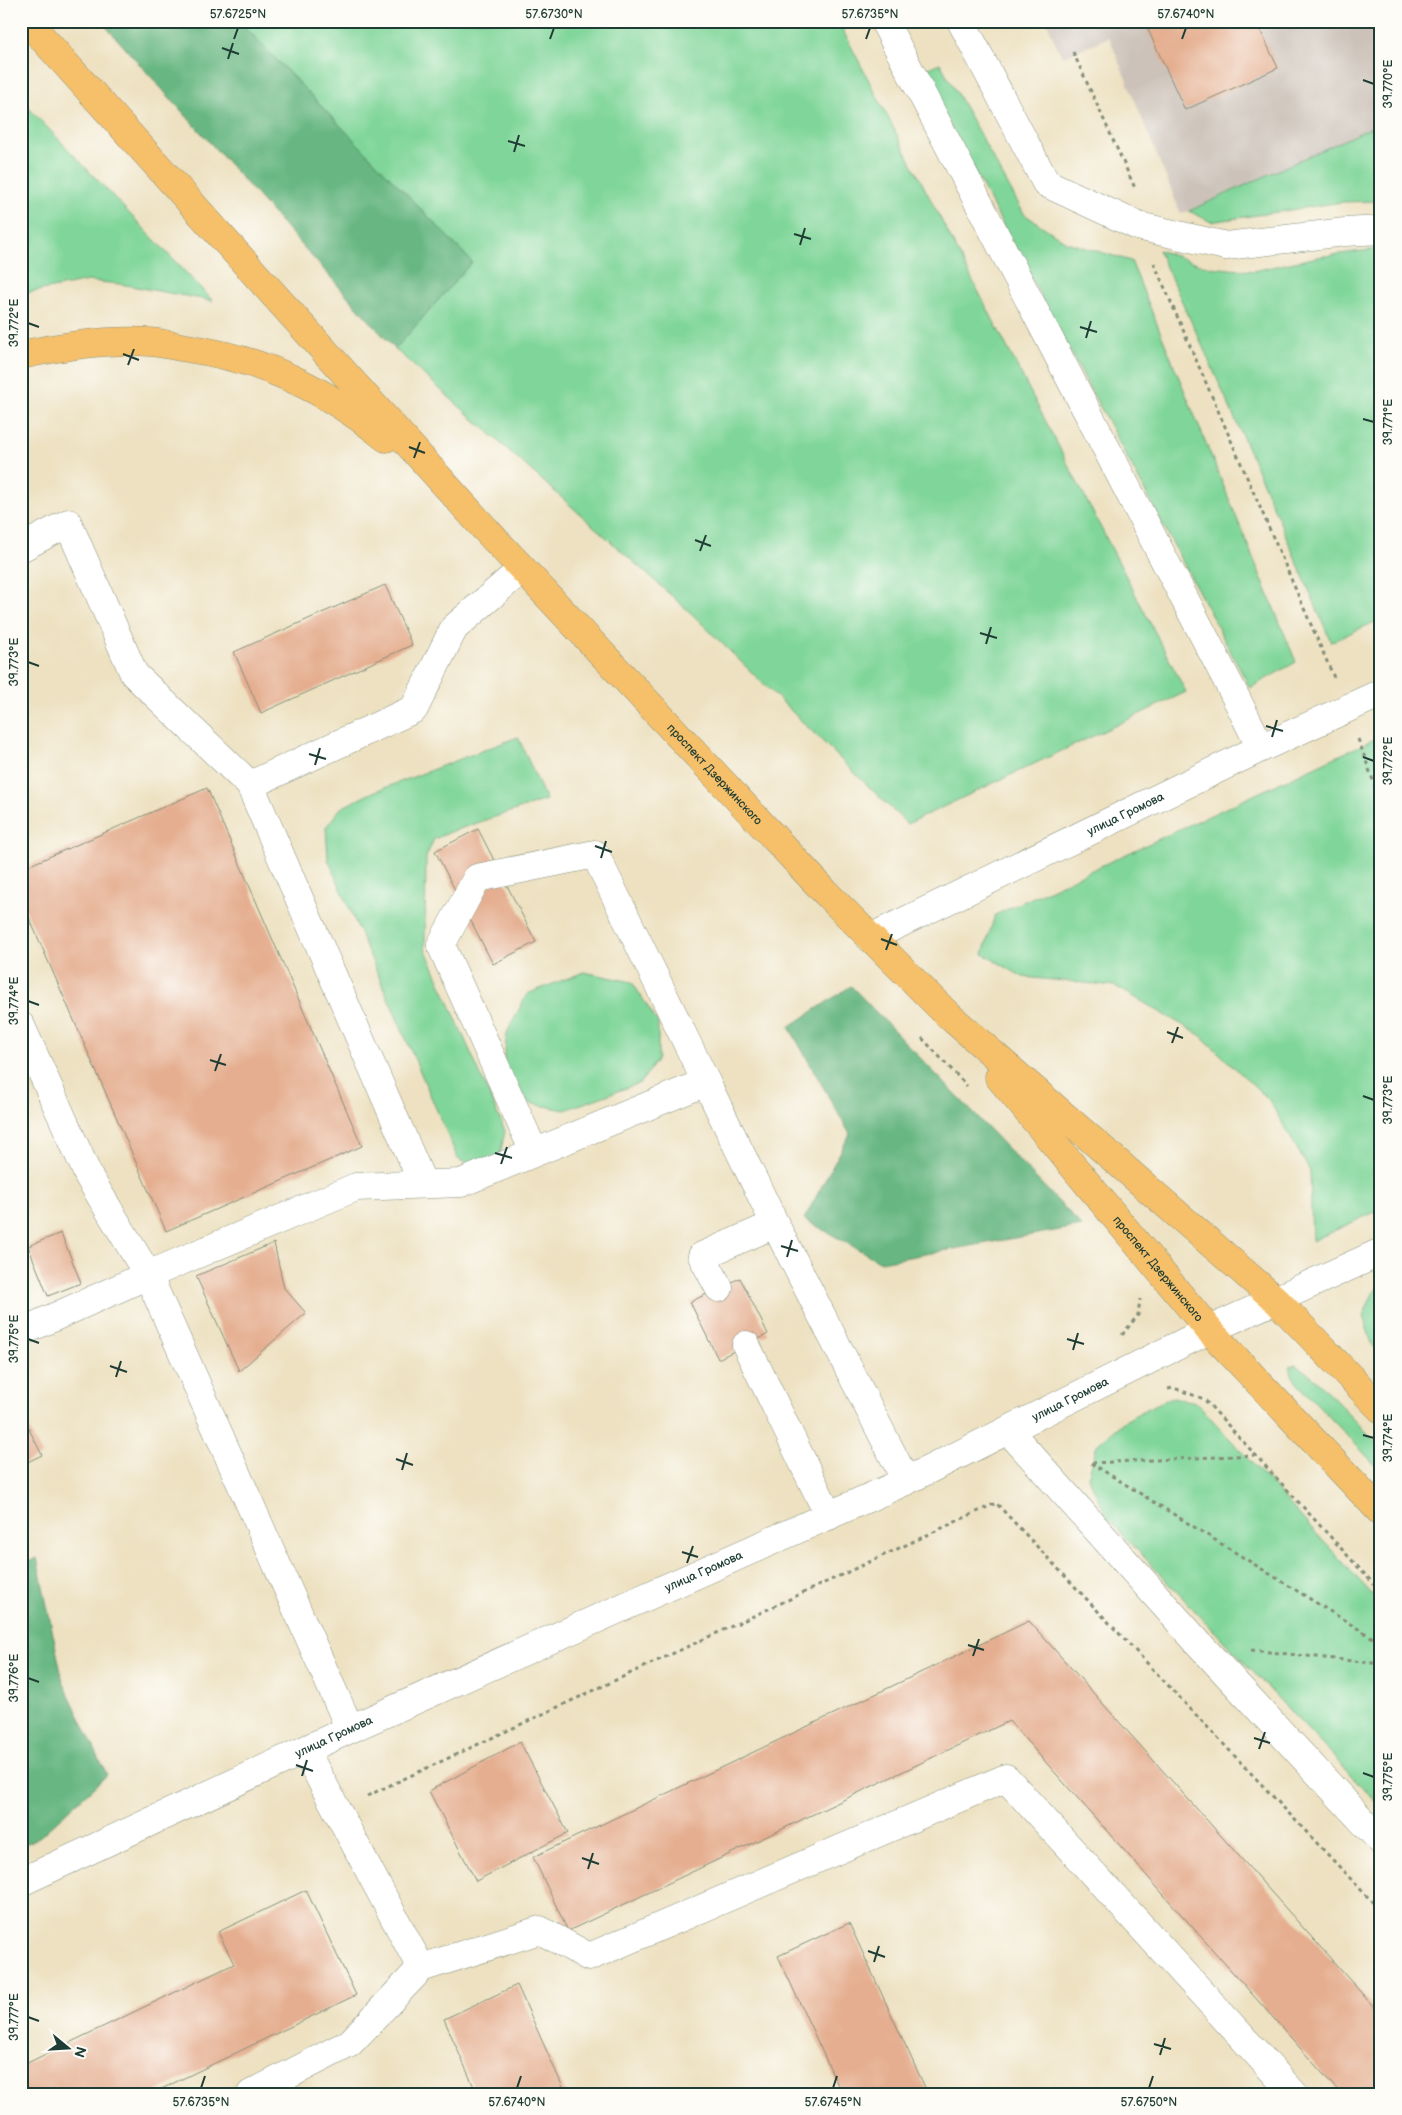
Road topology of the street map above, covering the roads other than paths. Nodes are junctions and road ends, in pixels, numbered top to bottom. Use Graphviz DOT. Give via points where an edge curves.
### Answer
graph roads {
  1 [pos="27,21"];
  2 [pos="884,21"];
  3 [pos="961,21"];
  4 [pos="1381,230"];
  5 [pos="21,355"];
  6 [pos="486,530"];
  7 [pos="21,548"];
  8 [pos="522,569"];
  9 [pos="1381,693"];
  10 [pos="1260,748"];
  11 [pos="250,784"];
  12 [pos="870,938"];
  13 [pos="947,1014"];
  14 [pos="21,1026"];
  15 [pos="706,1082"];
  16 [pos="534,1152"];
  17 [pos="423,1184"];
  18 [pos="775,1224"];
  19 [pos="1381,1252"];
  20 [pos="148,1275"];
  21 [pos="718,1288"];
  22 [pos="1276,1300"];
  23 [pos="1209,1330"];
  24 [pos="21,1332"];
  25 [pos="746,1345"];
  26 [pos="1381,1409"];
  27 [pos="1008,1430"];
  28 [pos="906,1481"];
  29 [pos="1381,1512"];
  30 [pos="829,1516"];
  31 [pos="350,1729"];
  32 [pos="305,1750"];
  33 [pos="1381,1841"];
  34 [pos="21,1882"];
  35 [pos="421,1968"];
  36 [pos="251,2094"];
  37 [pos="1294,2094"];
  1 -- 6 [label="main road"];
  2 -- 10 [label="street"];
  3 -- 4 [label="street" via="1046,183 1138,226 1226,246"];
  5 -- 6 [label="main road" via="106,342 150,342 260,364 302,382 359,417 423,469"];
  6 -- 8 [label="main road, проспект Дзержинского"];
  7 -- 11 [label="street" via="68,523 134,674"];
  8 -- 11 [label="street" via="454,628 414,709"];
  8 -- 12 [label="main road, проспект Дзержинского"];
  9 -- 10 [label="street, улица Громова"];
  10 -- 12 [label="street, улица Громова"];
  11 -- 17 [label="street"];
  12 -- 13 [label="main road, проспект Дзержинского"];
  13 -- 22 [label="main road, проспект Дзержинского"];
  13 -- 23 [label="main road, проспект Дзержинского"];
  14 -- 20 [label="street" via="89,1177"];
  15 -- 16 [label="street"];
  15 -- 16 [label="street" via="595,854 477,878 442,945"];
  15 -- 18 [label="street"];
  16 -- 17 [label="street" via="461,1183"];
  17 -- 20 [label="street" via="356,1187"];
  18 -- 21 [label="street" via="702,1256"];
  18 -- 28 [label="street"];
  19 -- 22 [label="street, улица Громова"];
  20 -- 24 [label="street"];
  20 -- 31 [label="street"];
  22 -- 23 [label="street, улица Громова"];
  22 -- 26 [label="main road, проспект Дзержинского"];
  23 -- 27 [label="street, улица Громова"];
  23 -- 29 [label="main road, проспект Дзержинского"];
  25 -- 30 [label="street"];
  27 -- 28 [label="street, улица Громова"];
  27 -- 33 [label="street"];
  28 -- 30 [label="street, улица Громова"];
  30 -- 31 [label="street, улица Громова"];
  31 -- 32 [label="street, улица Громова"];
  32 -- 34 [label="street, улица Громова"];
  32 -- 35 [label="street"];
  35 -- 36 [label="street" via="350,2043"];
  35 -- 37 [label="street" via="540,1930 588,1957 1006,1778"];
}
